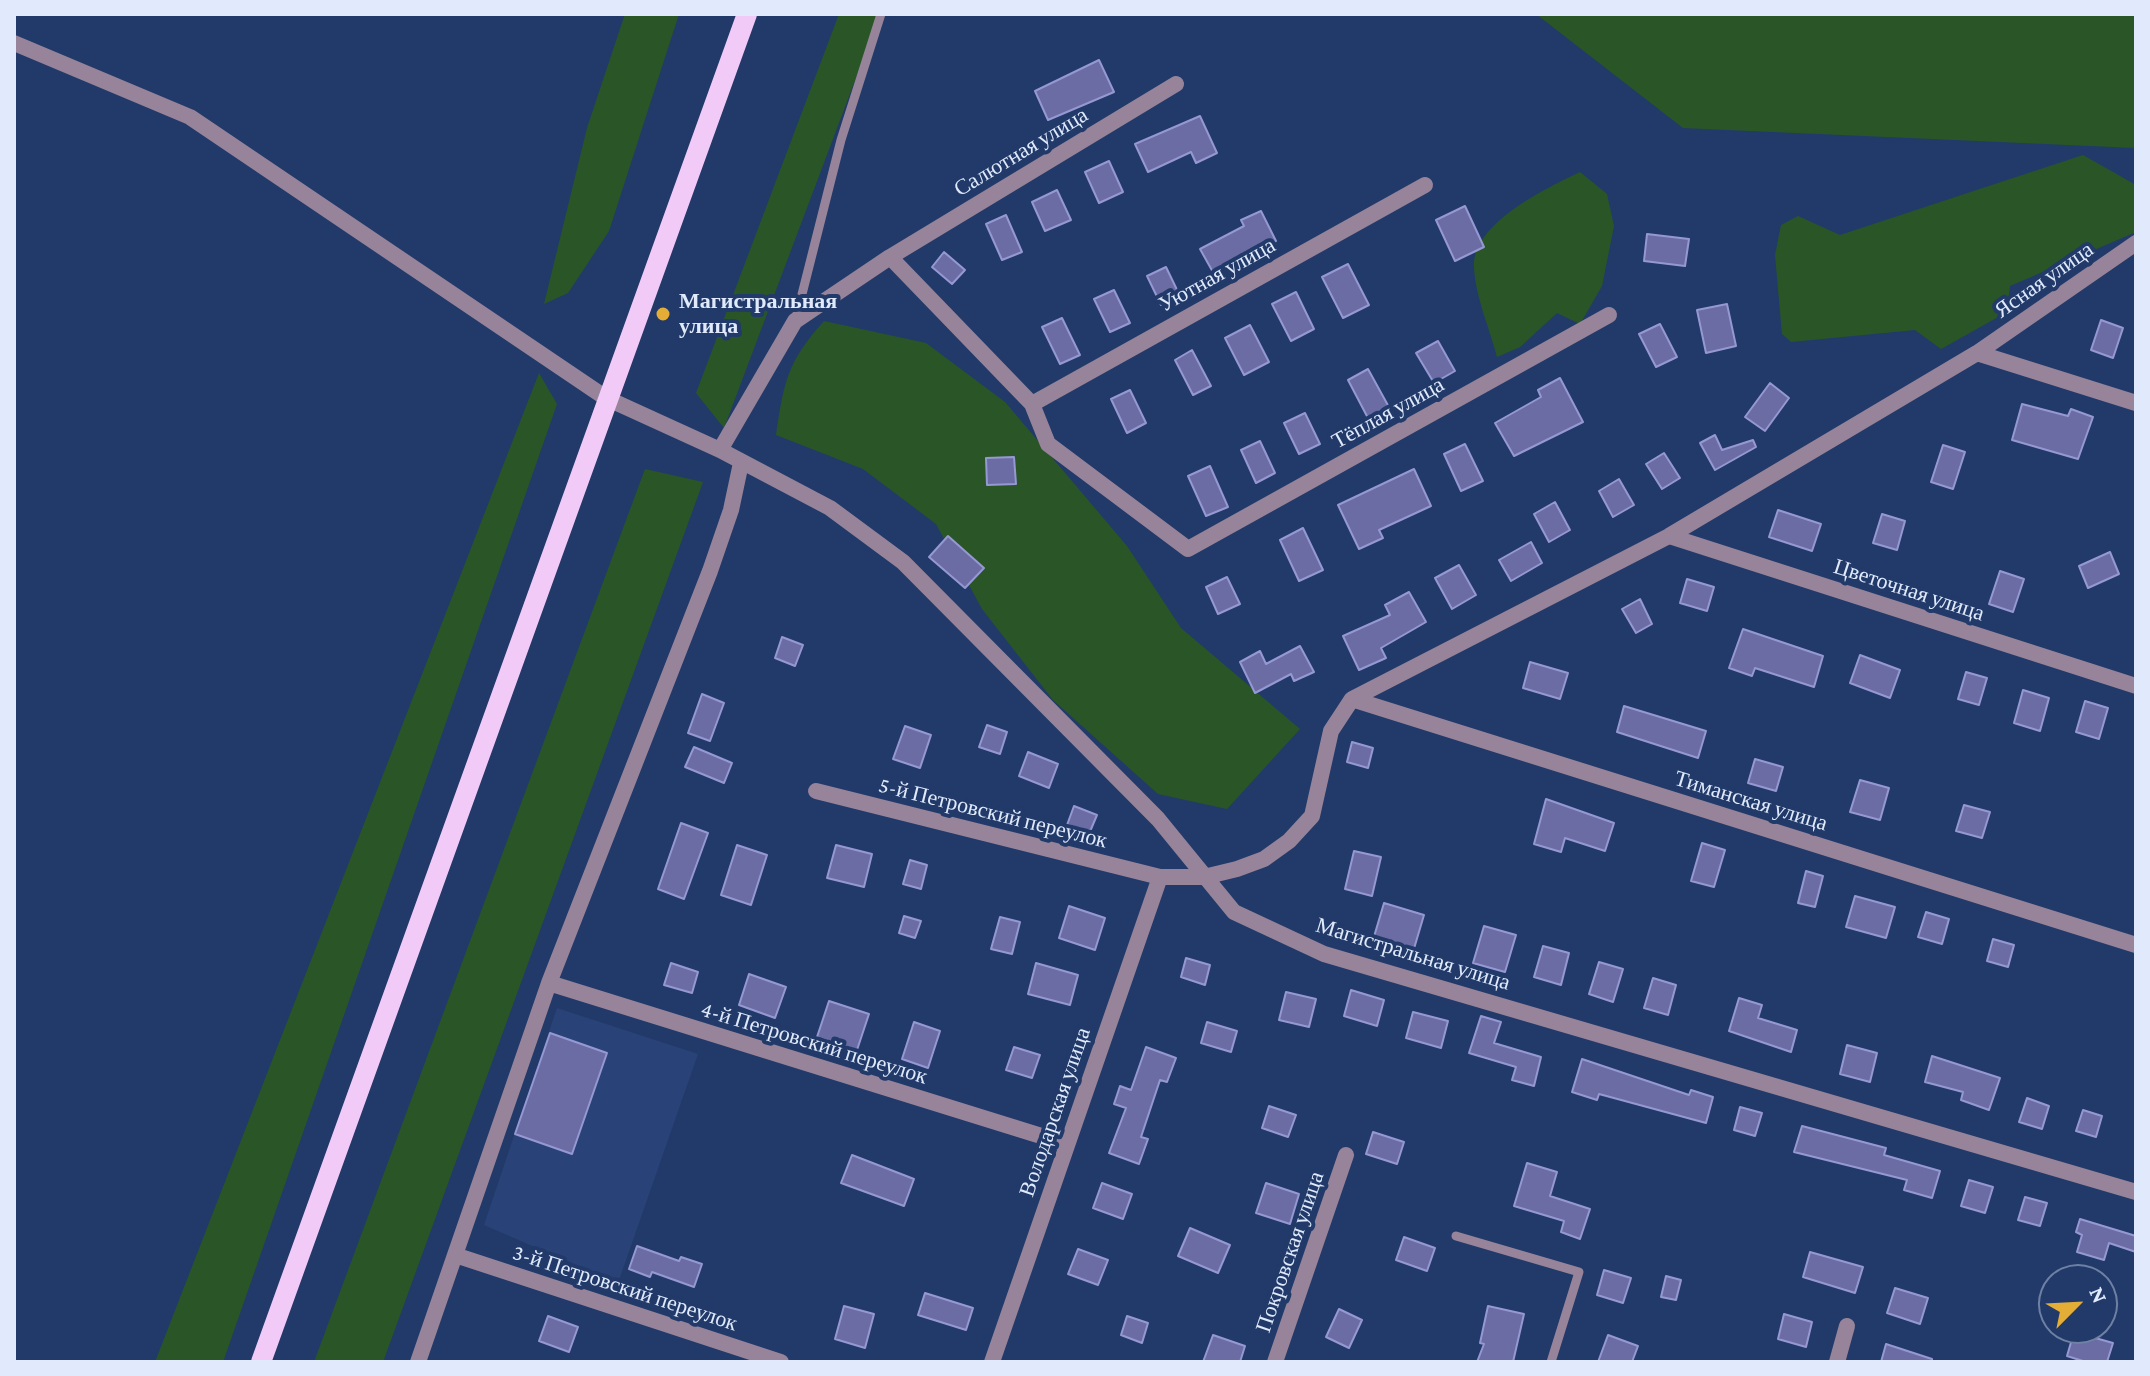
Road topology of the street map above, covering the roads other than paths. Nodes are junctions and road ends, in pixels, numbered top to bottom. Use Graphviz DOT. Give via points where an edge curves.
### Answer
graph roads {
  1 [pos="747,14"];
  2 [pos="881,14"];
  3 [pos="14,43"];
  4 [pos="1176,84"];
  5 [pos="1425,185"];
  6 [pos="2136,243"];
  7 [pos="890,257"];
  8 [pos="2112,259"];
  9 [pos="2136,260"];
  10 [pos="1609,315"];
  11 [pos="795,321"];
  12 [pos="1977,353"];
  13 [pos="606,398"];
  14 [pos="2136,403"];
  15 [pos="1032,404"];
  16 [pos="720,450"];
  17 [pos="741,463"];
  18 [pos="1669,536"];
  19 [pos="2136,686"];
  20 [pos="1352,699"];
  21 [pos="816,791"];
  22 [pos="1160,877"];
  23 [pos="1204,877"];
  24 [pos="2136,945"];
  25 [pos="549,983"];
  26 [pos="1067,1144"];
  27 [pos="1346,1155"];
  28 [pos="2136,1192"];
  29 [pos="1456,1236"];
  30 [pos="455,1255"];
  31 [pos="1847,1326"];
  32 [pos="261,1362"];
  33 [pos="418,1362"];
  34 [pos="781,1362"];
  35 [pos="992,1362"];
  36 [pos="1275,1362"];
  37 [pos="1551,1362"];
  38 [pos="1837,1362"];
  1 -- 13 [label="main road"];
  2 -- 11 [label="lane" via="841,140"];
  3 -- 13 [label="street, Магистральная улица" via="190,117"];
  4 -- 7 [label="street, Салютная улица"];
  5 -- 15 [label="street, Уютная улица"];
  6 -- 8 [label="street, Ясная улица"];
  7 -- 11 [label="street, Салютная улица"];
  7 -- 15 [label="street"];
  8 -- 9 [label="street"];
  8 -- 12 [label="street, Ясная улица"];
  10 -- 15 [label="street, Тёплая улица" via="1188,549 1048,444"];
  11 -- 16 [label="street"];
  12 -- 14 [label="street"];
  12 -- 18 [label="street, Ясная улица"];
  13 -- 16 [label="street, Магистральная улица"];
  13 -- 32 [label="main road"];
  16 -- 17 [label="street, Магистральная улица"];
  17 -- 23 [label="street, Магистральная улица" via="830,508 903,562 1158,819"];
  17 -- 25 [label="street" via="710,571"];
  18 -- 19 [label="street, Цветочная улица"];
  18 -- 20 [label="street, Ясная улица"];
  20 -- 23 [label="street, 5-й Петровский переулок" via="1331,731 1312,816 1264,859"];
  20 -- 24 [label="street, Тиманская улица"];
  21 -- 22 [label="street, 5-й Петровский переулок"];
  22 -- 23 [label="street, 5-й Петровский переулок"];
  22 -- 26 [label="street, Володарская улица"];
  23 -- 28 [label="street, Магистральная улица" via="1234,912 1324,954"];
  25 -- 26 [label="street, 4-й Петровский переулок"];
  25 -- 30 [label="street"];
  26 -- 35 [label="street, Володарская улица"];
  27 -- 36 [label="street, Покровская улица"];
  29 -- 37 [label="lane" via="1579,1272"];
  30 -- 33 [label="street"];
  30 -- 34 [label="street, 3-й Петровский переулок"];
  31 -- 38 [label="street"];
}
